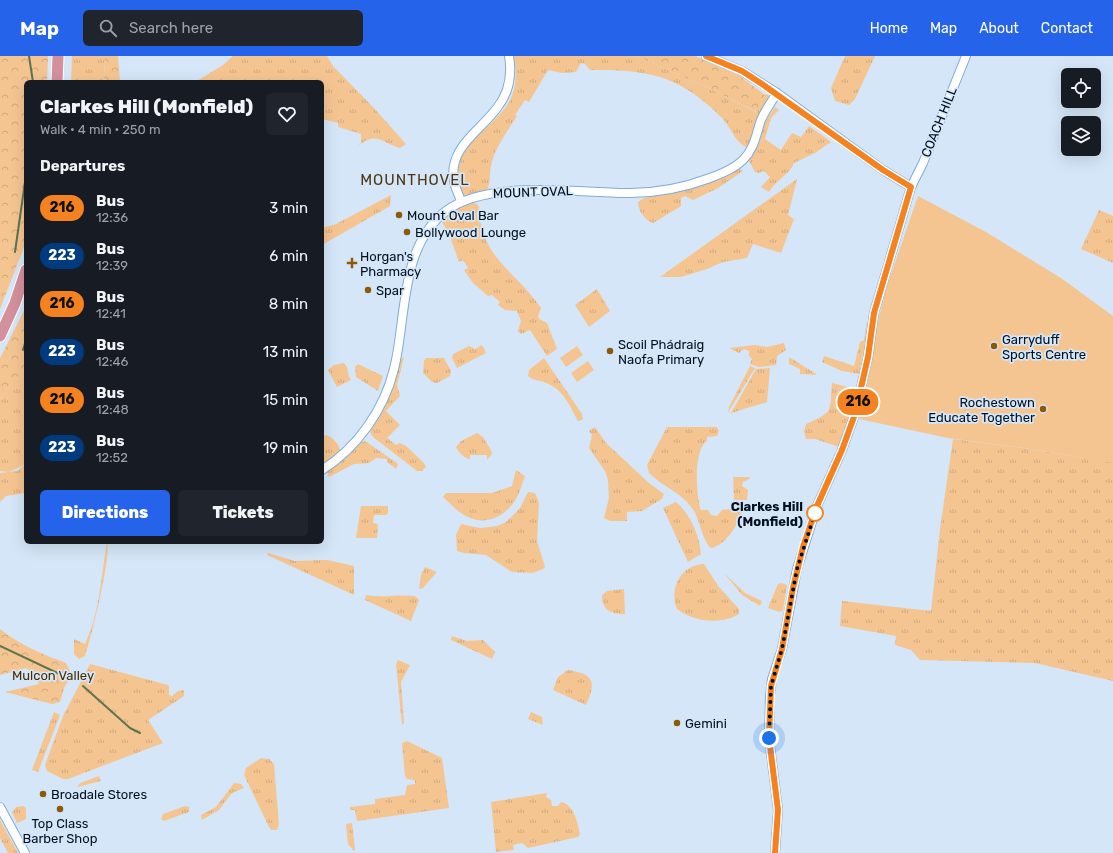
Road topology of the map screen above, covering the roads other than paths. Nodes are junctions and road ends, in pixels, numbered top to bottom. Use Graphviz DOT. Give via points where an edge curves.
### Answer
graph roads {
  1 [pos="58,56"];
  2 [pos="509,56"];
  3 [pos="706,56"];
  4 [pos="966,56"];
  5 [pos="57,80"];
  6 [pos="777,93"];
  7 [pos="911,187"];
  8 [pos="461,202"];
  9 [pos="24,276"];
  10 [pos="0,336"];
  11 [pos="324,468"];
  12 [pos="0,807"];
  13 [pos="25,853"];
  14 [pos="775,853"];
  1 -- 5 [label="highway"];
  2 -- 8 [label="street" via="510,79 504,97 498,108 461,148 455,160 454,182"];
  3 -- 6 [label="street" via="742,71"];
  4 -- 7 [label="street, COACH HILL"];
  6 -- 7 [label="street" via="851,148"];
  6 -- 8 [label="street, MOUNT OVAL" via="764,114 757,137 742,162 704,180 648,192 501,192 480,195"];
  7 -- 14 [label="street, COACH HILL" via="874,313 868,357 855,414 803,547 782,649 771,686 769,738 778,810"];
  8 -- 11 [label="street, MOUNT OVAL" via="441,216 426,233 418,249 409,276 394,368 376,413 347,450"];
  9 -- 10 [label="highway"];
  12 -- 13 [label="street"];
}
